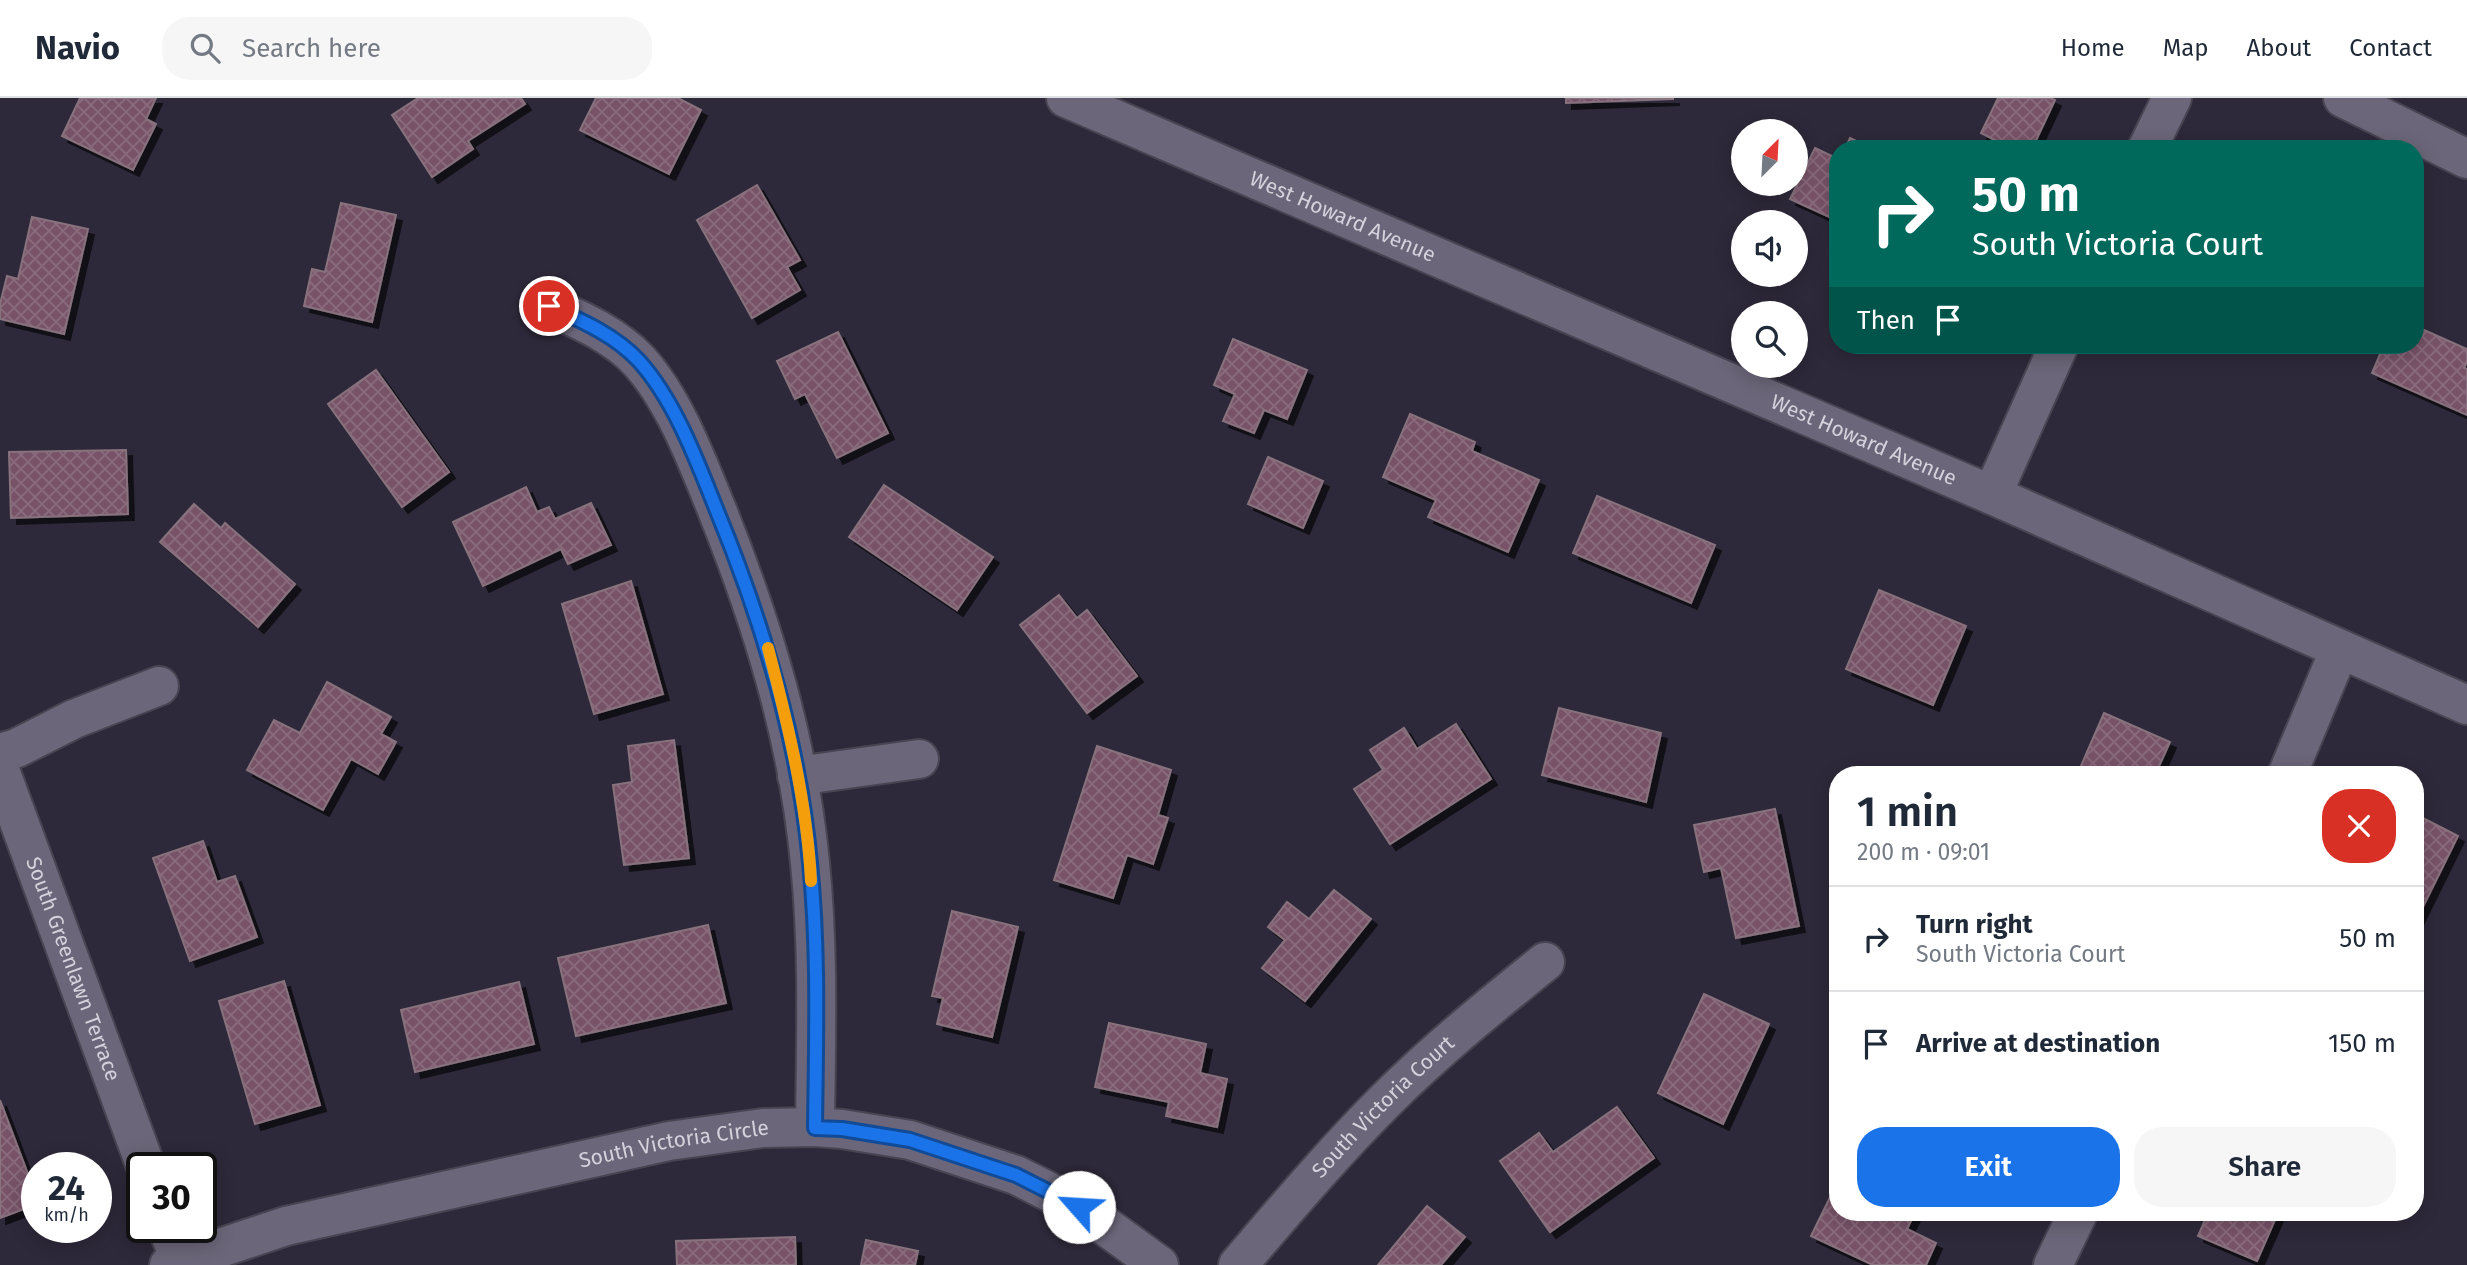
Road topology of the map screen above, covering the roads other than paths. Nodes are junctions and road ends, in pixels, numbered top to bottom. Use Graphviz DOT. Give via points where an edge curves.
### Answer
graph roads {
  1 [pos="1066,98"];
  2 [pos="2172,98"];
  3 [pos="2343,98"];
  4 [pos="2151,140"];
  5 [pos="2467,159"];
  6 [pos="549,306"];
  7 [pos="2055,354"];
  8 [pos="1992,495"];
  9 [pos="2339,651"];
  10 [pos="159,686"];
  11 [pos="2467,705"];
  12 [pos="0,753"];
  13 [pos="919,759"];
  14 [pos="2291,766"];
  15 [pos="0,770"];
  16 [pos="797,776"];
  17 [pos="1545,962"];
  18 [pos="815,1128"];
  19 [pos="140,1152"];
  20 [pos="2074,1221"];
  21 [pos="172,1251"];
  22 [pos="1159,1265"];
  23 [pos="1238,1265"];
  24 [pos="2053,1265"];
  1 -- 8 [label="street, West Howard Avenue"];
  2 -- 4 [label="street"];
  3 -- 5 [label="street"];
  6 -- 16 [label="street" via="611,339 637,359 661,388 701,472 768,646"];
  7 -- 8 [label="street"];
  8 -- 9 [label="street, West Howard Avenue"];
  9 -- 11 [label="street, West Howard Avenue"];
  9 -- 14 [label="street"];
  10 -- 12 [label="street"];
  13 -- 16 [label="street"];
  15 -- 19 [label="street, South Greenlawn Terrace"];
  16 -- 18 [label="street" via="810,862 817,967"];
  17 -- 23 [label="street, South Victoria Court" via="1455,1035 1384,1102"];
  18 -- 21 [label="street, South Victoria Circle" via="763,1128 669,1141"];
  18 -- 22 [label="street, South Victoria Circle" via="910,1140 1016,1175 1079,1207"];
  20 -- 24 [label="street"];
}
